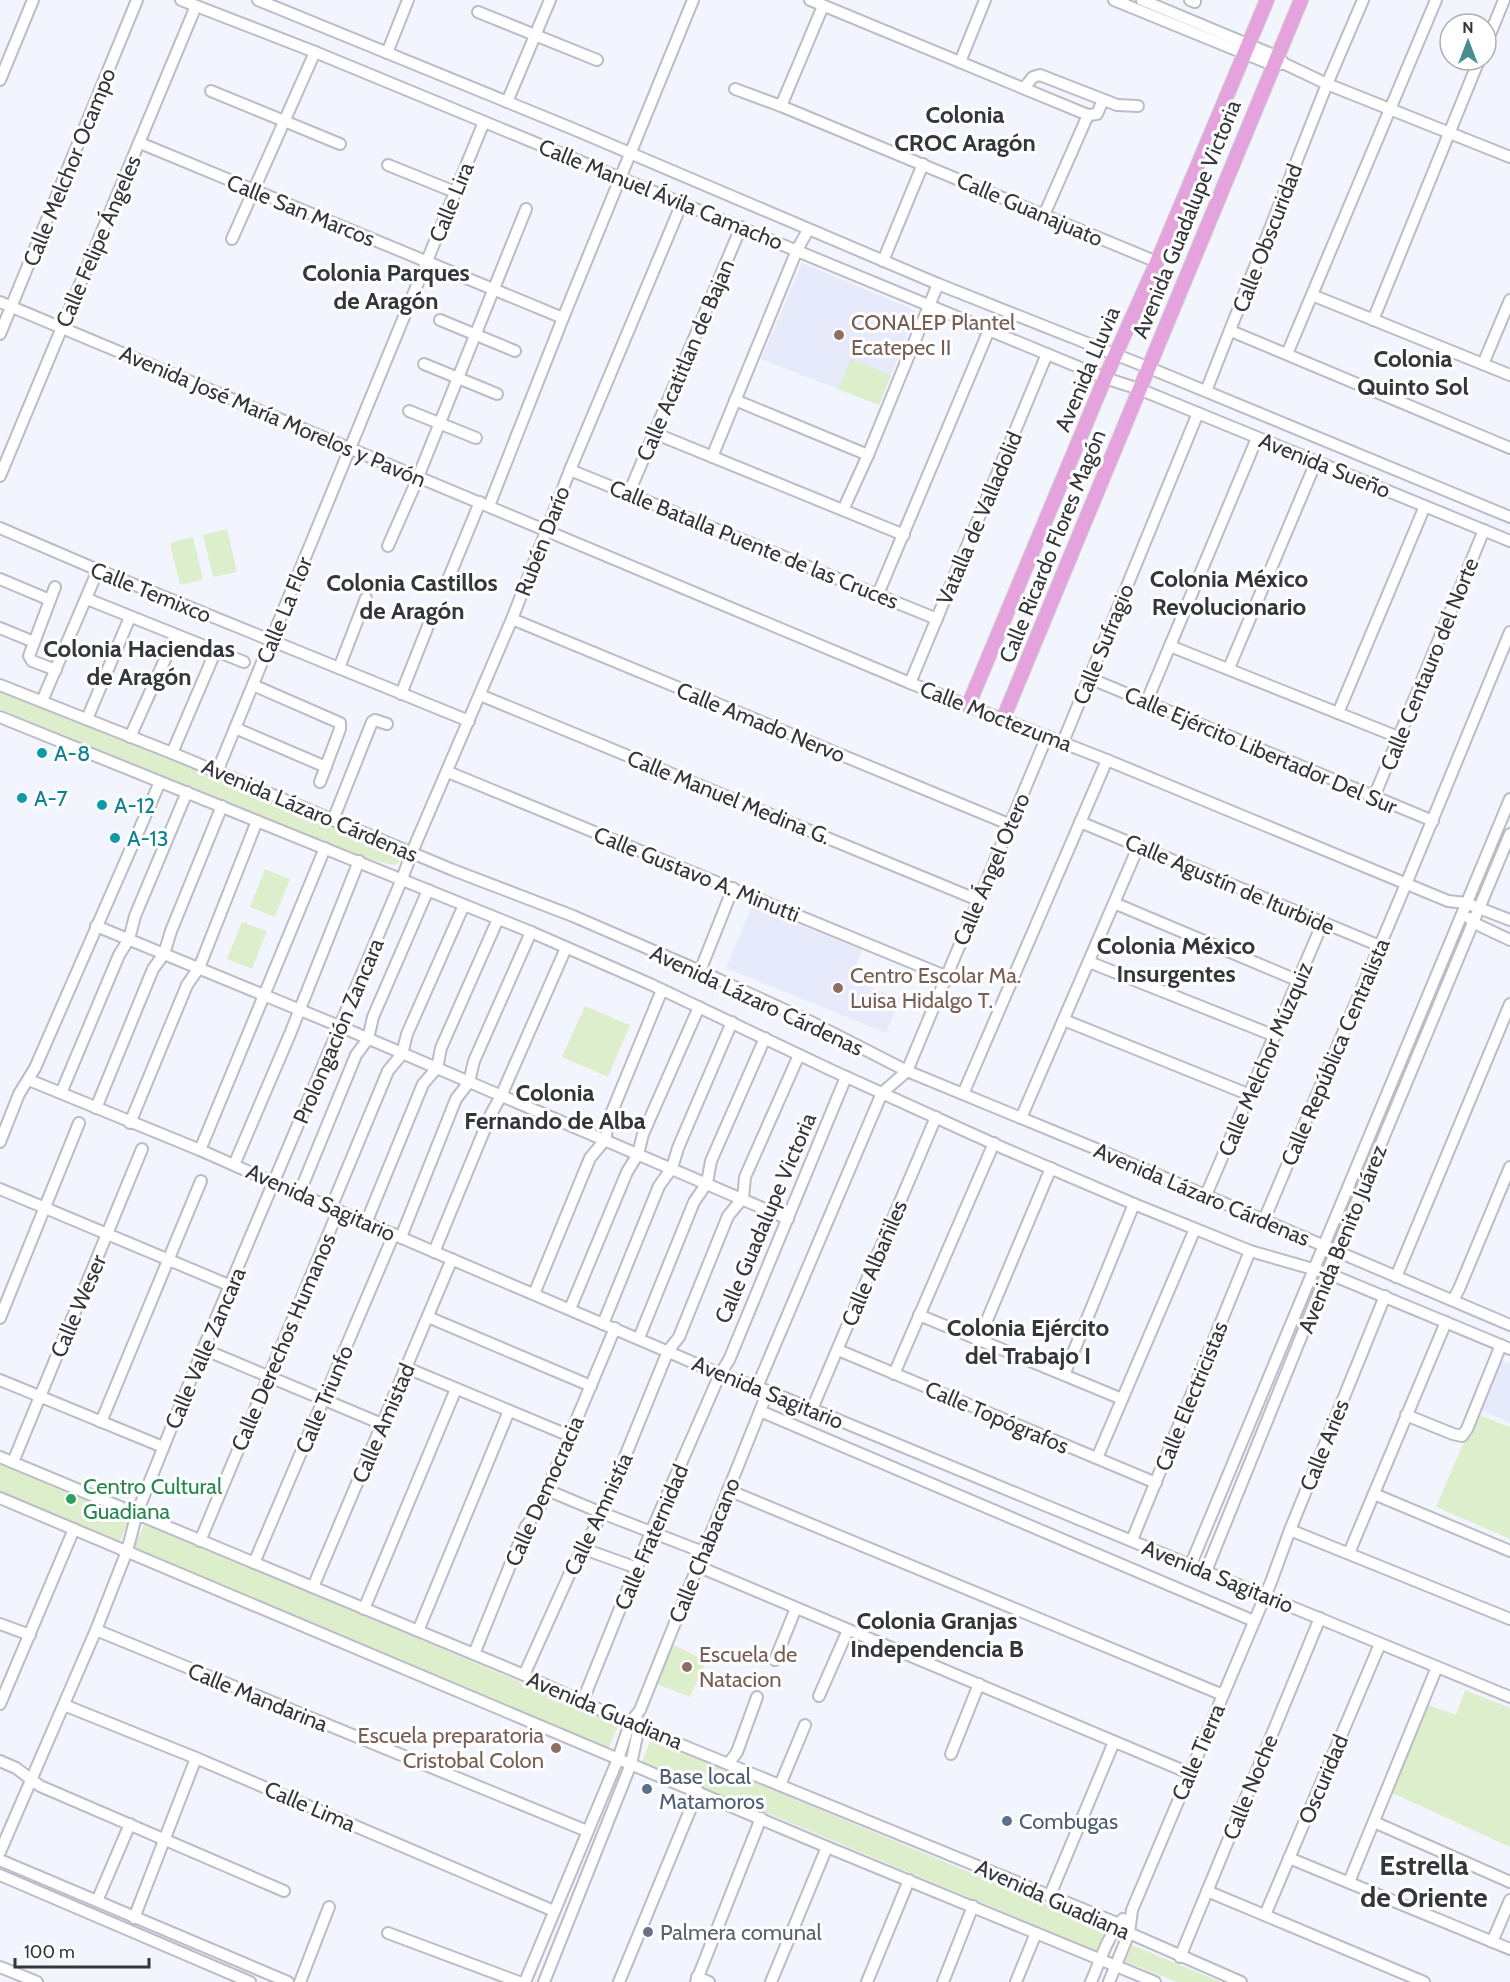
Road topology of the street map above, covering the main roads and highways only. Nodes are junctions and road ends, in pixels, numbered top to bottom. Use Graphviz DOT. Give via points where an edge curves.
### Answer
graph roads {
  1 [pos="1267,0"];
  2 [pos="1301,0"];
  3 [pos="1139,389"];
  4 [pos="968,706"];
  5 [pos="1003,719"];
  1 -- 4 [label="main road, Avenida Lluvia"];
  2 -- 3 [label="main road, Avenida Guadalupe Victoria"];
  3 -- 5 [label="main road, Calle Ricardo Flores Magón"];
}
